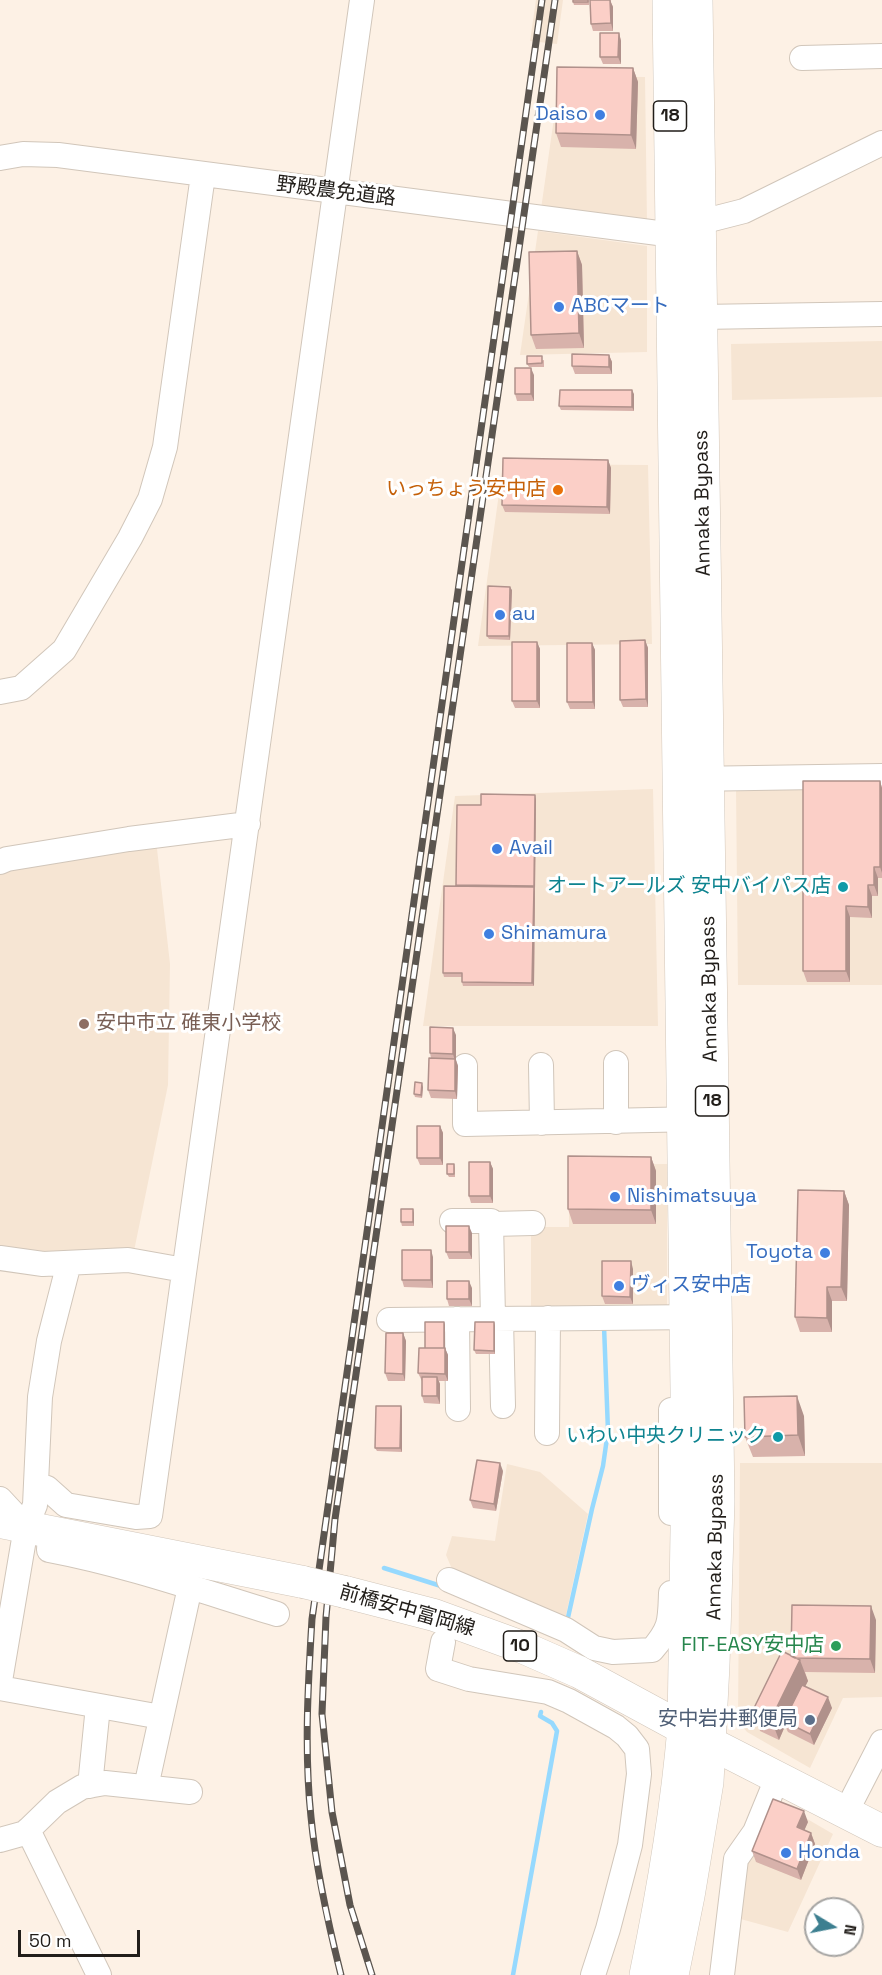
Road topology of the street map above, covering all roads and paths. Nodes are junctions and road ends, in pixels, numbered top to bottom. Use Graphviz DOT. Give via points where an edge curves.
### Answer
graph roads {
  1 [pos="362,0"];
  2 [pos="669,0"];
  3 [pos="696,0"];
  4 [pos="882,56"];
  5 [pos="802,58"];
  6 [pos="882,143"];
  7 [pos="0,158"];
  8 [pos="203,175"];
  9 [pos="336,192"];
  10 [pos="685,227"];
  11 [pos="882,314"];
  12 [pos="700,317"];
  13 [pos="0,692"];
  14 [pos="882,776"];
  15 [pos="693,779"];
  16 [pos="248,824"];
  17 [pos="0,862"];
  18 [pos="616,1063"];
  19 [pos="542,1065"];
  20 [pos="465,1066"];
  21 [pos="698,1119"];
  22 [pos="616,1122"];
  23 [pos="542,1123"];
  24 [pos="452,1221"];
  25 [pos="533,1223"];
  26 [pos="492,1224"];
  27 [pos="0,1258"];
  28 [pos="69,1263"];
  29 [pos="184,1270"];
  30 [pos="691,1317"];
  31 [pos="548,1318"];
  32 [pos="457,1319"];
  33 [pos="497,1319"];
  34 [pos="389,1320"];
  35 [pos="503,1406"];
  36 [pos="458,1409"];
  37 [pos="547,1433"];
  38 [pos="36,1484"];
  39 [pos="0,1499"];
  40 [pos="25,1528"];
  41 [pos="190,1587"];
  42 [pos="455,1588"];
  43 [pos="678,1603"];
  44 [pos="277,1614"];
  45 [pos="443,1642"];
  46 [pos="579,1672"];
  47 [pos="0,1681"];
  48 [pos="0,1688"];
  49 [pos="569,1701"];
  50 [pos="98,1706"];
  51 [pos="161,1717"];
  52 [pos="697,1735"];
  53 [pos="882,1742"];
  54 [pos="778,1776"];
  55 [pos="90,1786"];
  56 [pos="146,1787"];
  57 [pos="190,1792"];
  58 [pos="846,1812"];
  59 [pos="28,1830"];
  60 [pos="882,1831"];
  61 [pos="0,1840"];
  62 [pos="99,1975"];
  63 [pos="593,1975"];
  64 [pos="646,1975"];
  65 [pos="672,1975"];
  66 [pos="722,1975"];
  1 -- 9 [label="street"];
  2 -- 10 [label="highway, Annaka Bypass / 18"];
  3 -- 10 [label="highway, Annaka Bypass / 18"];
  4 -- 5 [label="street"];
  6 -- 10 [label="street, 野殿農免道路" via="744,211"];
  7 -- 8 [label="street, 野殿農免道路" via="58,155"];
  8 -- 9 [label="street, 野殿農免道路"];
  8 -- 13 [label="street" via="165,447 150,499 64,650 21,688"];
  9 -- 10 [label="street, 野殿農免道路" via="658,233"];
  9 -- 16 [label="street"];
  10 -- 12 [label="highway, Annaka Bypass / 18"];
  10 -- 15 [label="highway, Annaka Bypass / 18"];
  11 -- 12 [label="street"];
  12 -- 15 [label="highway, Annaka Bypass / 18"];
  14 -- 15 [label="street"];
  15 -- 21 [label="highway, Annaka Bypass / 18"];
  16 -- 17 [label="street" via="129,839"];
  16 -- 29 [label="street"];
  18 -- 22 [label="street"];
  19 -- 23 [label="street"];
  20 -- 23 [label="street" via="465,1124"];
  21 -- 22 [label="street"];
  21 -- 30 [label="highway, Annaka Bypass / 18"];
  22 -- 23 [label="street"];
  24 -- 26 [label="street"];
  25 -- 26 [label="street"];
  26 -- 33 [label="street"];
  27 -- 28 [label="street"];
  28 -- 29 [label="street" via="128,1260"];
  28 -- 38 [label="street" via="49,1341 40,1397"];
  29 -- 38 [label="street" via="150,1516 66,1505"];
  30 -- 31 [label="street"];
  30 -- 43 [label="highway, Annaka Bypass / 18" via="688,1465"];
  30 -- 52 [label="highway, Annaka Bypass / 18" via="718,1501"];
  31 -- 33 [label="street"];
  31 -- 37 [label="street"];
  32 -- 33 [label="street"];
  32 -- 34 [label="street"];
  32 -- 36 [label="street"];
  33 -- 35 [label="street"];
  38 -- 40 [label="street" via="35,1505"];
  39 -- 40 [label="street"];
  40 -- 41 [label="street" via="49,1550 142,1571"];
  40 -- 46 [label="main road, 前橋安中富岡線 / 10, bridge" via="303,1582 434,1615"];
  40 -- 47 [label="street"];
  41 -- 44 [label="street"];
  41 -- 51 [label="street"];
  42 -- 43 [label="street" via="566,1630 594,1648 613,1652 652,1650 664,1636"];
  43 -- 52 [label="highway, Annaka Bypass / 18"];
  45 -- 49 [label="street" via="438,1669 469,1679 548,1692"];
  46 -- 49 [label="street"];
  46 -- 52 [label="main road, 前橋安中富岡線 / 10"];
  48 -- 50 [label="street"];
  49 -- 63 [label="street" via="616,1727 637,1749 639,1774 630,1845"];
  50 -- 51 [label="street"];
  50 -- 55 [label="street"];
  51 -- 56 [label="street"];
  52 -- 54 [label="main road, 前橋安中富岡線 / 10"];
  52 -- 64 [label="highway, Annaka Bypass / 18" via="681,1771"];
  52 -- 65 [label="highway, Annaka Bypass / 18" via="705,1794"];
  53 -- 58 [label="street"];
  54 -- 58 [label="main road, 前橋安中富岡線 / 10"];
  54 -- 66 [label="street" via="755,1832 736,1859"];
  55 -- 56 [label="street"];
  55 -- 59 [label="street" via="57,1802"];
  56 -- 57 [label="street"];
  58 -- 60 [label="main road, 前橋安中富岡線 / 10"];
  59 -- 61 [label="street"];
  59 -- 62 [label="street"];
}
